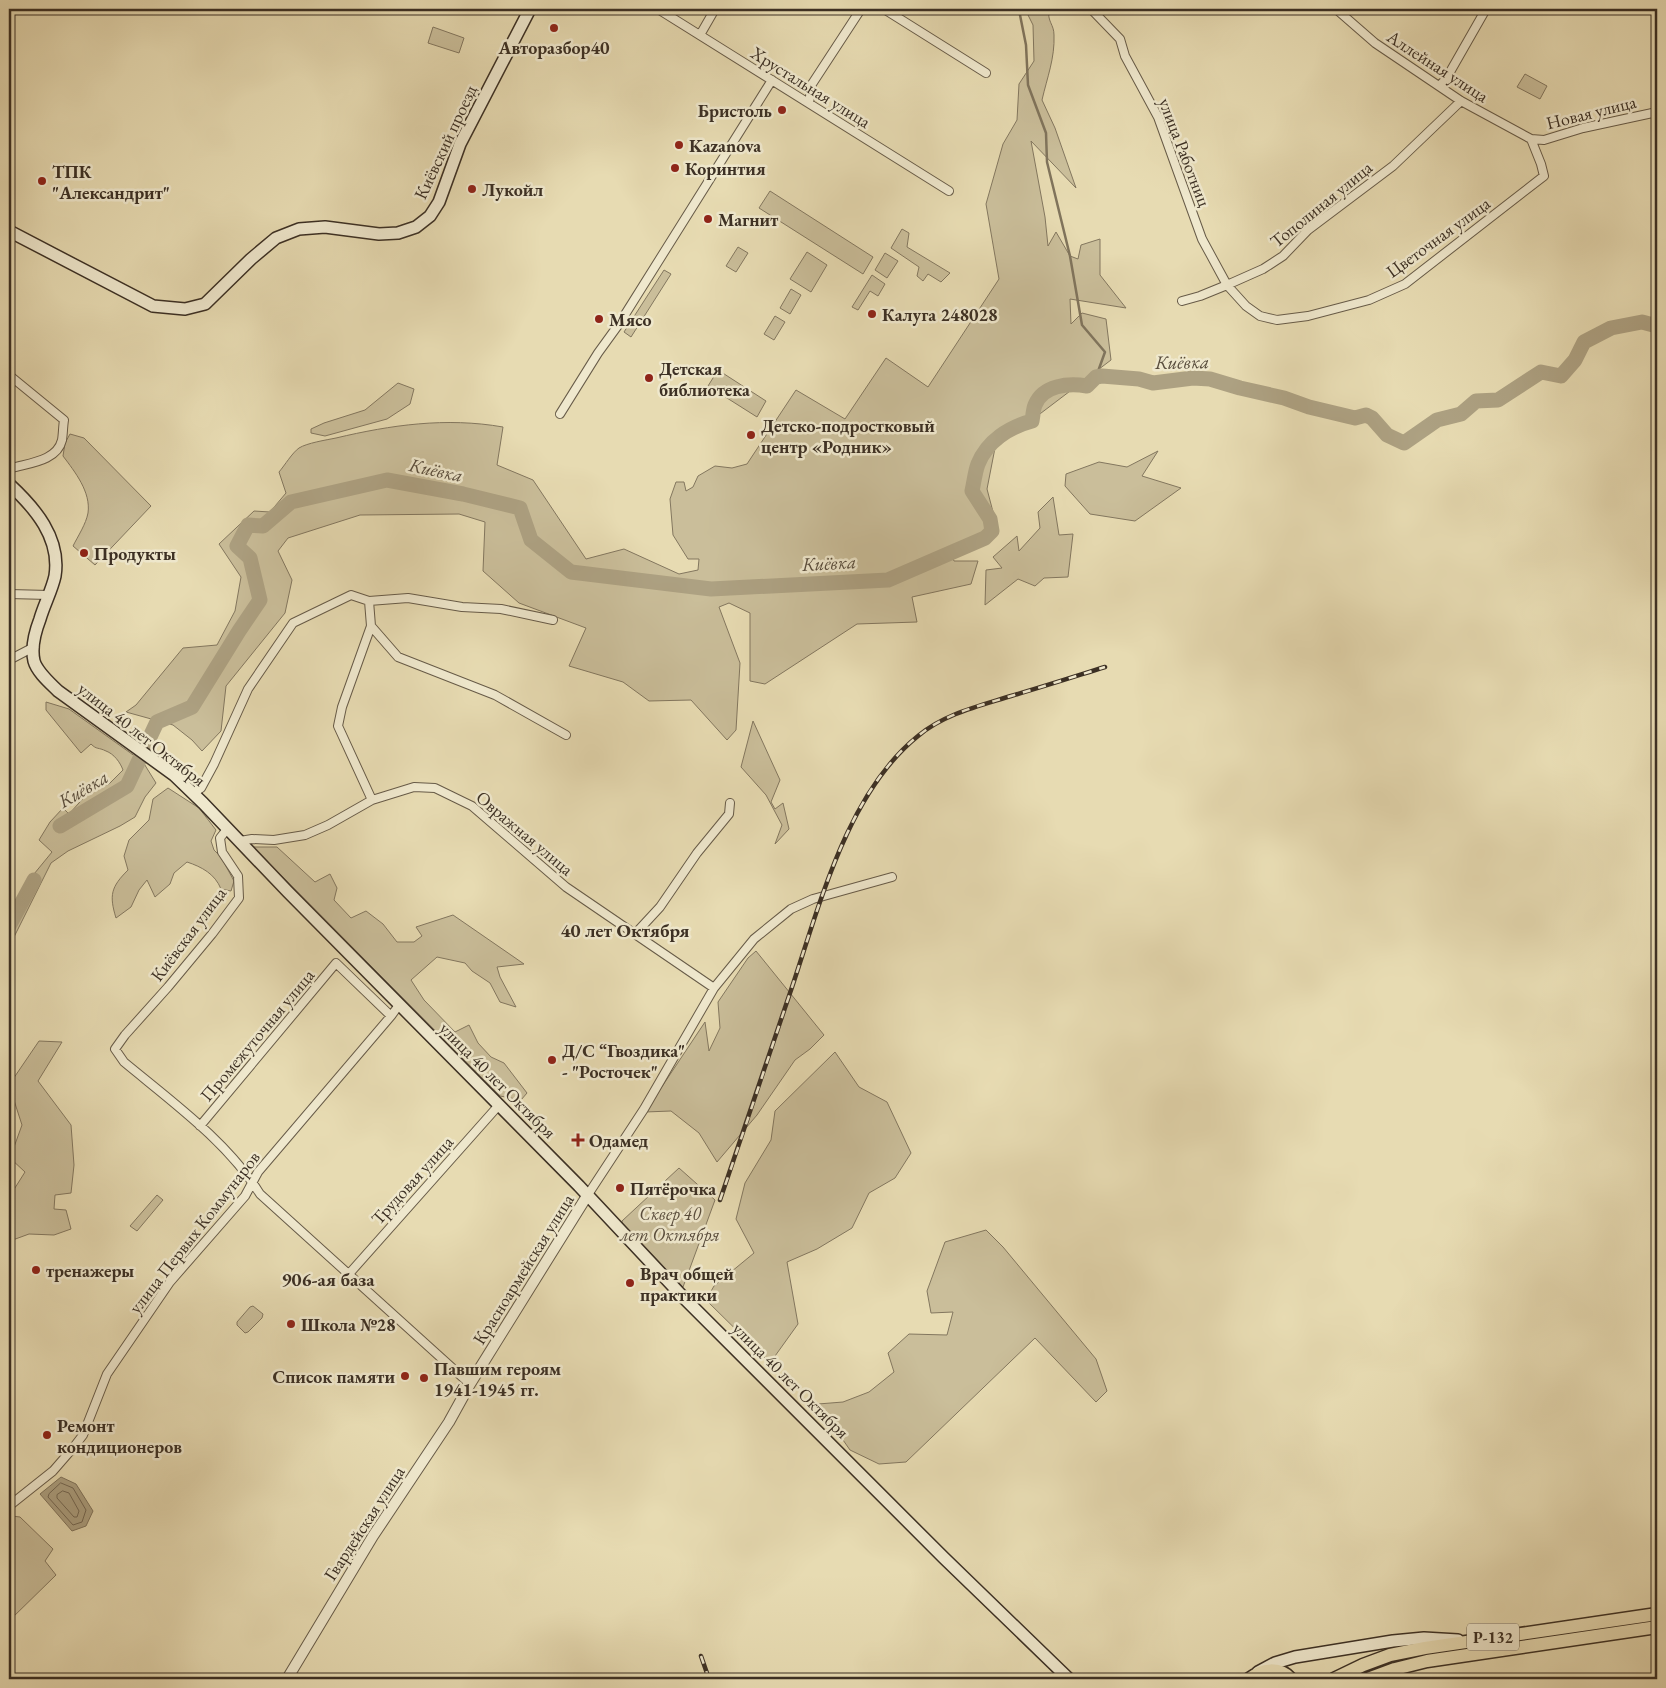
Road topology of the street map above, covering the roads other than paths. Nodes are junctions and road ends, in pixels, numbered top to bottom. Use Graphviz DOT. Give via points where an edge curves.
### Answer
graph roads {
  1 [pos="530,9"];
  2 [pos="658,9"];
  3 [pos="715,9"];
  4 [pos="861,9"];
  5 [pos="884,9"];
  6 [pos="1091,9"];
  7 [pos="1336,9"];
  8 [pos="1486,9"];
  9 [pos="700,35"];
  10 [pos="986,74"];
  11 [pos="772,80"];
  12 [pos="1439,86"];
  13 [pos="1461,101"];
  14 [pos="809,103"];
  15 [pos="1657,112"];
  16 [pos="1531,140"];
  17 [pos="949,190"];
  18 [pos="9,231"];
  19 [pos="1227,285"];
  20 [pos="1182,301"];
  21 [pos="9,375"];
  22 [pos="560,414"];
  23 [pos="9,470"];
  24 [pos="9,484"];
  25 [pos="9,594"];
  26 [pos="49,595"];
  27 [pos="369,600"];
  28 [pos="553,620"];
  29 [pos="371,626"];
  30 [pos="34,647"];
  31 [pos="9,660"];
  32 [pos="566,735"];
  33 [pos="193,794"];
  34 [pos="372,800"];
  35 [pos="730,802"];
  36 [pos="228,828"];
  37 [pos="240,841"];
  38 [pos="892,877"];
  39 [pos="635,934"];
  40 [pos="714,988"];
  41 [pos="399,1005"];
  42 [pos="392,1016"];
  43 [pos="499,1105"];
  44 [pos="200,1126"];
  45 [pos="252,1181"];
  46 [pos="587,1196"];
  47 [pos="348,1275"];
  48 [pos="470,1384"];
  49 [pos="9,1506"];
  50 [pos="1657,1614"];
  51 [pos="1657,1627"];
  52 [pos="1470,1640"];
  53 [pos="1252,1676"];
  54 [pos="287,1679"];
  55 [pos="1069,1679"];
  56 [pos="1291,1679"];
  57 [pos="1334,1679"];
  58 [pos="1370,1679"];
  1 -- 18 [label="main road, Киёвский проезд" via="460,144 439,202 430,216 416,227 398,233 379,234 325,227 299,229 276,238 205,304 185,309 154,306"];
  2 -- 9 [label="street, Хрустальная улица"];
  3 -- 9 [label="street"];
  4 -- 14 [label="street" via="812,84"];
  5 -- 10 [label="street"];
  6 -- 19 [label="street, улица Работниц" via="1120,39 1125,56 1158,117 1202,239"];
  7 -- 12 [label="street, Аллейная улица" via="1375,44"];
  8 -- 12 [label="street"];
  9 -- 11 [label="street, Хрустальная улица"];
  11 -- 14 [label="street, Хрустальная улица"];
  11 -- 22 [label="street"];
  12 -- 13 [label="street, Аллейная улица"];
  13 -- 16 [label="street, Аллейная улица"];
  13 -- 19 [label="street, Тополиная улица" via="1393,166 1308,230 1283,256"];
  14 -- 17 [label="street, Хрустальная улица"];
  15 -- 16 [label="street, Новая улица" via="1544,140"];
  16 -- 19 [label="street, Цветочная улица" via="1544,176 1405,284 1369,300 1308,316 1277,320 1260,316"];
  19 -- 20 [label="street, Тополиная улица"];
  21 -- 23 [label="street" via="64,420 62,441 55,452"];
  24 -- 26 [label="main road" via="36,512 52,540 57,556"];
  25 -- 26 [label="street"];
  26 -- 30 [label="main road"];
  27 -- 28 [label="street" via="408,598 462,608 501,609"];
  27 -- 29 [label="street"];
  27 -- 33 [label="street" via="351,595 294,623 248,689 214,764 201,788"];
  29 -- 32 [label="street" via="398,657 495,695"];
  29 -- 34 [label="street" via="338,726"];
  30 -- 31 [label="street"];
  30 -- 33 [label="main road, улица 40 лет Октября" via="34,662 58,691 166,770"];
  33 -- 36 [label="main road, улица 40 лет Октября"];
  34 -- 37 [label="street, Овражная улица" via="305,835"];
  34 -- 39 [label="street, Овражная улица" via="414,787 435,788 454,796 472,806 566,887"];
  35 -- 39 [label="street" via="730,814 698,852 660,907"];
  36 -- 37 [label="main road, улица 40 лет Октября"];
  36 -- 44 [label="street, Киёвская улица" via="220,838 222,852 238,876 239,898 115,1049 124,1062"];
  37 -- 41 [label="main road, улица 40 лет Октября"];
  38 -- 40 [label="street" via="813,899 791,909 754,939"];
  39 -- 40 [label="street, Овражная улица"];
  40 -- 46 [label="street" via="644,1109"];
  41 -- 42 [label="street, улица Первых Коммунаров"];
  41 -- 43 [label="main road, улица 40 лет Октября"];
  42 -- 44 [label="street, Промежуточная улица" via="336,963"];
  42 -- 45 [label="street, улица Первых Коммунаров"];
  43 -- 46 [label="main road, улица 40 лет Октября"];
  43 -- 47 [label="street, Трудовая улица"];
  44 -- 45 [label="street"];
  45 -- 47 [label="street" via="260,1194"];
  45 -- 49 [label="street, улица Первых Коммунаров" via="246,1196 170,1282 107,1374 83,1435 74,1448 53,1471"];
  46 -- 48 [label="street, Красноармейская улица"];
  46 -- 55 [label="main road, улица 40 лет Октября" via="790,1404"];
  47 -- 48 [label="street"];
  48 -- 54 [label="street, Гвардейская улица" via="450,1422 373,1536"];
  50 -- 52 [label="main road, Р-132"];
  51 -- 58 [label="main road, Р-132" via="1427,1661"];
  52 -- 53 [label="main road" via="1424,1638 1392,1641 1295,1657 1267,1666"];
  52 -- 57 [label="main road, Р-132" via="1390,1655"];
  53 -- 56 [label="main road" via="1279,1670"];
}
